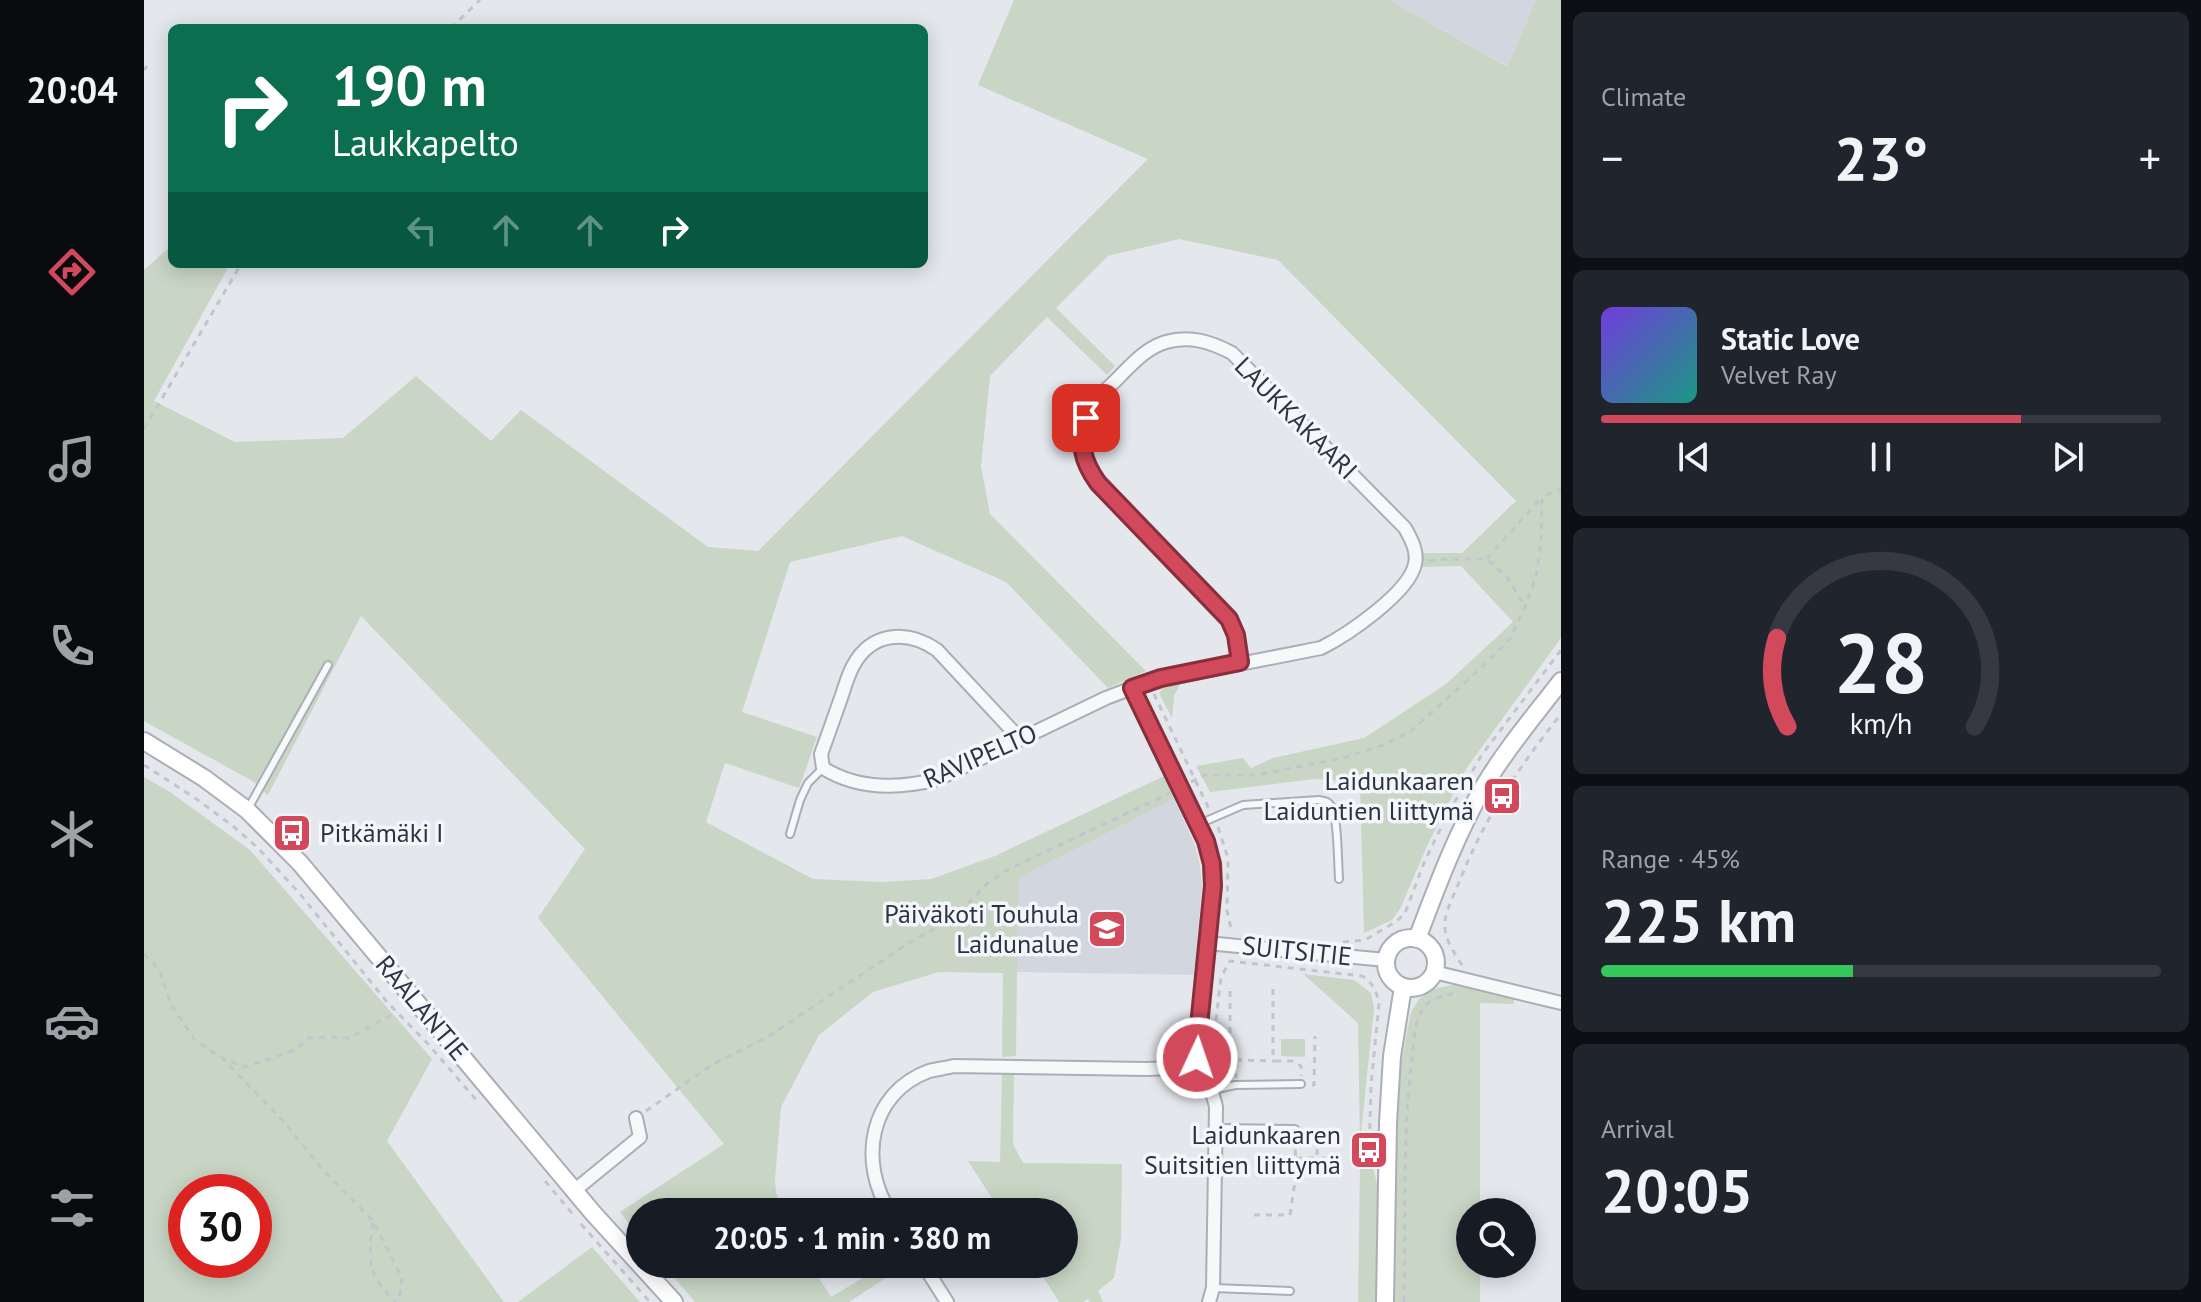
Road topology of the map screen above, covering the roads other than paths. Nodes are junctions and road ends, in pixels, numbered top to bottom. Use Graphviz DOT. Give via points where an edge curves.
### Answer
graph roads {
  1 [pos="1416,562"];
  2 [pos="1240,662"];
  3 [pos="328,665"];
  4 [pos="1561,681"];
  5 [pos="1132,688"];
  6 [pos="1020,739"];
  7 [pos="144,741"];
  8 [pos="823,768"];
  9 [pos="247,810"];
  10 [pos="1199,824"];
  11 [pos="790,834"];
  12 [pos="1339,879"];
  13 [pos="1417,939"];
  14 [pos="1207,943"];
  15 [pos="1386,960"];
  16 [pos="1434,972"];
  17 [pos="1403,987"];
  18 [pos="1561,1003"];
  19 [pos="1197,1058"];
  20 [pos="1301,1084"];
  21 [pos="1213,1090"];
  22 [pos="636,1118"];
  23 [pos="1216,1128"];
  24 [pos="1295,1129"];
  25 [pos="575,1190"];
  26 [pos="883,1198"];
  27 [pos="932,1278"];
  28 [pos="1213,1288"];
  29 [pos="1290,1291"];
  30 [pos="674,1302"];
  31 [pos="947,1302"];
  32 [pos="1209,1302"];
  33 [pos="1385,1302"];
  1 -- 2 [label="street, RAVIPELTO" via="1409,581 1342,638 1321,648"];
  1 -- 2 [label="street, LAUKKAKAARI" via="1405,528 1232,353 1199,339 1151,349 1094,403 1082,434 1082,451 1098,483 1229,619"];
  2 -- 5 [label="street, RAVIPELTO"];
  3 -- 9 [label="lane"];
  4 -- 13 [label="street" via="1486,784 1453,846"];
  5 -- 6 [label="street, RAVIPELTO"];
  5 -- 10 [label="street"];
  6 -- 8 [label="street, RAVIPELTO" via="913,786 858,783"];
  6 -- 8 [label="street" via="937,650 895,636 874,643 852,667 821,754"];
  7 -- 9 [label="street, RAALANTIE"];
  8 -- 11 [label="lane" via="808,783"];
  9 -- 25 [label="street, RAALANTIE" via="321,886"];
  10 -- 12 [label="lane" via="1243,805 1327,802 1335,817"];
  10 -- 14 [label="street" via="1213,875"];
  13 -- 15 [label="street" via="1393,945"];
  13 -- 16 [label="street" via="1433,951"];
  14 -- 15 [label="street, SUITSITIE"];
  14 -- 19 [label="street"];
  15 -- 17 [label="street" via="1388,974"];
  16 -- 17 [label="street" via="1425,984"];
  16 -- 18 [label="street"];
  17 -- 33 [label="street" via="1388,1123"];
  19 -- 21 [label="street"];
  19 -- 26 [label="street" via="1172,1068 954,1066 928,1072 893,1097 875,1129 871,1165"];
  20 -- 21 [label="lane"];
  21 -- 23 [label="street"];
  22 -- 25 [label="street" via="640,1137"];
  23 -- 24 [label="lane"];
  23 -- 28 [label="street"];
  25 -- 30 [label="street, RAALANTIE"];
  27 -- 31 [label="street"];
  28 -- 29 [label="lane"];
  28 -- 32 [label="street"];
}
